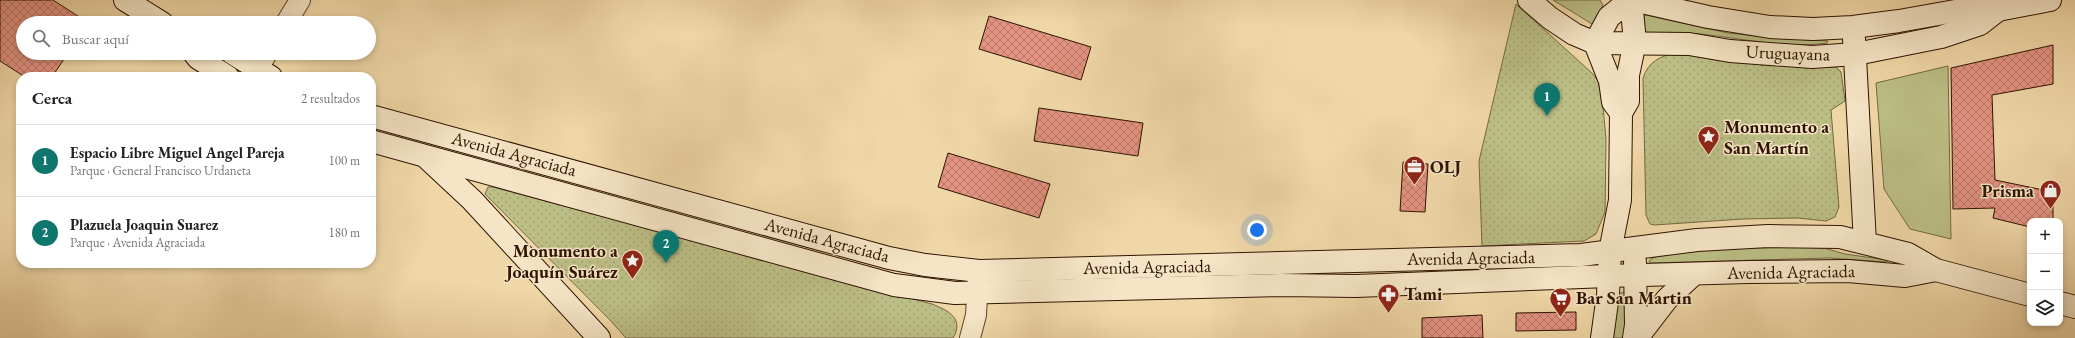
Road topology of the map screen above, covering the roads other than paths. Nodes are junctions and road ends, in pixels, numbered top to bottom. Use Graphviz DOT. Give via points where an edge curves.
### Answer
graph roads {
  1 [pos="125,0"];
  2 [pos="300,0"];
  3 [pos="1529,0"];
  4 [pos="1632,0"];
  5 [pos="2041,1"];
  6 [pos="1998,10"];
  7 [pos="151,16"];
  8 [pos="290,16"];
  9 [pos="1853,27"];
  10 [pos="1635,42"];
  11 [pos="1595,43"];
  12 [pos="1856,54"];
  13 [pos="201,60"];
  14 [pos="250,60"];
  15 [pos="265,66"];
  16 [pos="220,72"];
  17 [pos="1621,114"];
  18 [pos="376,117"];
  19 [pos="376,142"];
  20 [pos="424,156"];
  21 [pos="1620,200"];
  22 [pos="1865,243"];
  23 [pos="1634,247"];
  24 [pos="1610,252"];
  25 [pos="1936,270"];
  26 [pos="979,271"];
  27 [pos="1694,274"];
  28 [pos="1637,275"];
  29 [pos="1608,276"];
  30 [pos="977,293"];
  31 [pos="2027,294"];
  32 [pos="2063,304"];
  33 [pos="2075,307"];
  34 [pos="599,338"];
  35 [pos="970,338"];
  36 [pos="1602,338"];
  37 [pos="1634,338"];
  38 [pos="1637,338"];
  1 -- 7 [label="main road"];
  2 -- 8 [label="street"];
  3 -- 11 [label="main road" via="1574,34"];
  4 -- 9 [label="main road, Uruguayana" via="1708,17 1770,27"];
  4 -- 10 [label="main road"];
  4 -- 11 [label="main road" via="1609,17"];
  5 -- 6 [label="main road, Uruguayana"];
  6 -- 9 [label="main road, Uruguayana" via="1978,7"];
  6 -- 12 [label="main road, Uruguayana" via="1980,24 1941,37"];
  9 -- 12 [label="main road"];
  10 -- 11 [label="main road, Uruguayana"];
  10 -- 12 [label="main road, Uruguayana" via="1689,44 1730,51 1812,57"];
  10 -- 17 [label="main road" via="1628,75 1628,101"];
  11 -- 17 [label="main road" via="1610,80 1613,102"];
  12 -- 22 [label="main road"];
  13 -- 16 [label="main road"];
  14 -- 15 [label="main road"];
  17 -- 21 [label="main road"];
  18 -- 26 [label="main road, Avenida Agraciada" via="889,258"];
  19 -- 20 [label="main road, Avenida Agraciada"];
  20 -- 30 [label="main road, Avenida Agraciada" via="894,285 932,292"];
  20 -- 34 [label="main road" via="472,200"];
  21 -- 23 [label="main road"];
  21 -- 24 [label="main road"];
  22 -- 23 [label="main road, Avenida Agraciada" via="1840,238 1768,236"];
  22 -- 25 [label="main road, Avenida Agraciada" via="1908,254"];
  23 -- 24 [label="main road, Avenida Agraciada"];
  23 -- 28 [label="main road"];
  24 -- 26 [label="main road, Avenida Agraciada" via="1581,255"];
  24 -- 29 [label="main road"];
  25 -- 27 [label="main road, Avenida Agraciada" via="1905,276 1848,270"];
  25 -- 31 [label="main road, Avenida Agraciada"];
  26 -- 30 [label="street"];
  27 -- 28 [label="main road, Avenida Agraciada"];
  27 -- 38 [label="main road" via="1667,300"];
  28 -- 29 [label="main road, Avenida Agraciada"];
  28 -- 37 [label="main road"];
  29 -- 30 [label="main road, Avenida Agraciada" via="1356,286 1281,285"];
  29 -- 36 [label="main road"];
  30 -- 35 [label="street" via="976,315"];
  32 -- 33 [label="main road"];
}
